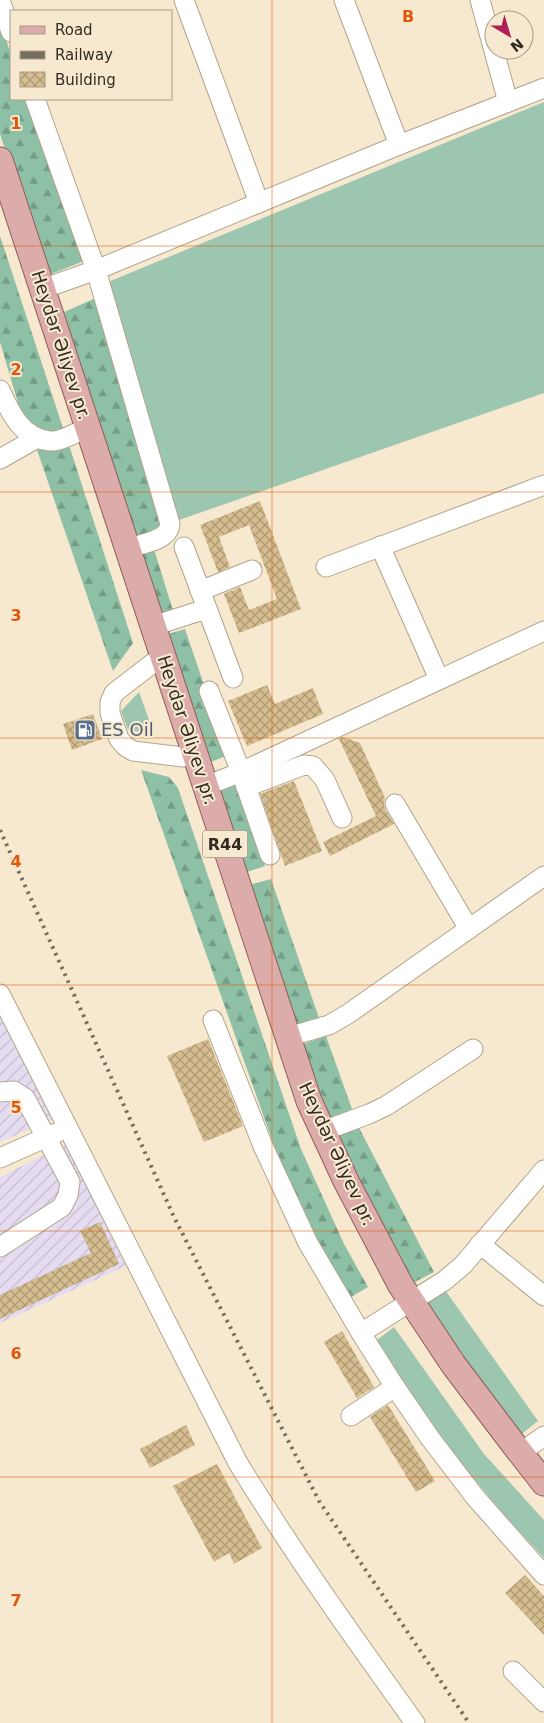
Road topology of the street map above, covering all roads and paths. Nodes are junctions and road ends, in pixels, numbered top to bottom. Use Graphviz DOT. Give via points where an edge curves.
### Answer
graph roads {
  1 [pos="0,0"];
  2 [pos="184,0"];
  3 [pos="344,0"];
  4 [pos="480,0"];
  5 [pos="10,29"];
  6 [pos="544,88"];
  7 [pos="35,100"];
  8 [pos="508,102"];
  9 [pos="399,145"];
  10 [pos="0,160"];
  11 [pos="0,200"];
  12 [pos="260,203"];
  13 [pos="96,270"];
  14 [pos="42,289"];
  15 [pos="0,390"];
  16 [pos="76,433"];
  17 [pos="37,438"];
  18 [pos="0,459"];
  19 [pos="544,485"];
  20 [pos="380,546"];
  21 [pos="184,547"];
  22 [pos="127,548"];
  23 [pos="326,567"];
  24 [pos="252,570"];
  25 [pos="200,591"];
  26 [pos="206,609"];
  27 [pos="153,626"];
  28 [pos="544,631"];
  29 [pos="153,664"];
  30 [pos="233,678"];
  31 [pos="439,679"];
  32 [pos="209,692"];
  33 [pos="184,757"];
  34 [pos="243,779"];
  35 [pos="206,786"];
  36 [pos="395,804"];
  37 [pos="342,818"];
  38 [pos="270,855"];
  39 [pos="544,876"];
  40 [pos="469,928"];
  41 [pos="0,994"];
  42 [pos="213,1020"];
  43 [pos="288,1037"];
  44 [pos="473,1049"];
  45 [pos="0,1092"];
  46 [pos="69,1128"];
  47 [pos="323,1131"];
  48 [pos="46,1138"];
  49 [pos="0,1158"];
  50 [pos="544,1170"];
  51 [pos="480,1244"];
  52 [pos="0,1247"];
  53 [pos="544,1296"];
  54 [pos="407,1304"];
  55 [pos="361,1334"];
  56 [pos="395,1387"];
  57 [pos="351,1416"];
  58 [pos="544,1436"];
  59 [pos="520,1453"];
  60 [pos="544,1482"];
  61 [pos="544,1501"];
  62 [pos="544,1574"];
  63 [pos="513,1671"];
  64 [pos="544,1702"];
  65 [pos="415,1723"];
  1 -- 5 [label="street"];
  2 -- 12 [label="street"];
  3 -- 9 [label="street"];
  4 -- 8 [label="street"];
  6 -- 8 [label="street"];
  7 -- 13 [label="street"];
  8 -- 9 [label="street"];
  9 -- 12 [label="street"];
  10 -- 14 [label="main road, Heydər Əliyev pr. / R44"];
  11 -- 16 [label="main road, Heydər Əliyev pr. / R44"];
  12 -- 13 [label="street"];
  13 -- 14 [label="street"];
  13 -- 22 [label="street" via="170,524 165,535"];
  14 -- 22 [label="main road, Heydər Əliyev pr. / R44"];
  15 -- 17 [label="street" via="12,415 24,430"];
  16 -- 17 [label="street" via="51,441"];
  16 -- 29 [label="main road, Heydər Əliyev pr. / R44"];
  17 -- 18 [label="street"];
  19 -- 20 [label="street"];
  20 -- 23 [label="street"];
  20 -- 31 [label="street"];
  21 -- 25 [label="street"];
  22 -- 27 [label="main road, Heydər Əliyev pr. / R44"];
  24 -- 25 [label="street"];
  25 -- 26 [label="street"];
  26 -- 27 [label="street"];
  26 -- 30 [label="street"];
  27 -- 35 [label="main road, Heydər Əliyev pr. / R44"];
  28 -- 31 [label="street"];
  29 -- 33 [label="main road, Heydər Əliyev pr. / R44"];
  29 -- 33 [label="street" via="114,693 110,713 119,739 133,751"];
  31 -- 34 [label="street"];
  32 -- 34 [label="street"];
  33 -- 54 [label="main road, Heydər Əliyev pr. / R44" via="298,1106 390,1288"];
  34 -- 35 [label="street"];
  34 -- 37 [label="street" via="304,765 313,766 325,780"];
  34 -- 38 [label="street"];
  35 -- 43 [label="main road, Heydər Əliyev pr. / R44"];
  36 -- 40 [label="street"];
  39 -- 40 [label="street"];
  40 -- 43 [label="street" via="348,1014 329,1025"];
  41 -- 46 [label="street"];
  42 -- 55 [label="street" via="263,1146 308,1243"];
  43 -- 47 [label="main road, Heydər Əliyev pr. / R44" via="309,1101"];
  44 -- 47 [label="street" via="386,1106"];
  45 -- 48 [label="street" via="14,1090 25,1098"];
  46 -- 48 [label="street"];
  46 -- 65 [label="street" via="238,1463 308,1572"];
  47 -- 54 [label="main road, Heydər Əliyev pr. / R44"];
  48 -- 49 [label="street"];
  48 -- 52 [label="street" via="70,1182 68,1195 62,1207"];
  50 -- 51 [label="street"];
  51 -- 53 [label="street"];
  51 -- 54 [label="street" via="444,1281"];
  54 -- 55 [label="street"];
  54 -- 59 [label="main road, Heydər Əliyev pr. / R44"];
  54 -- 61 [label="main road, Heydər Əliyev pr. / R44" via="443,1371"];
  55 -- 56 [label="street"];
  56 -- 57 [label="street"];
  56 -- 62 [label="street" via="475,1497"];
  58 -- 59 [label="street"];
  59 -- 60 [label="main road, Heydər Əliyev pr. / R44"];
  63 -- 64 [label="street"];
}
